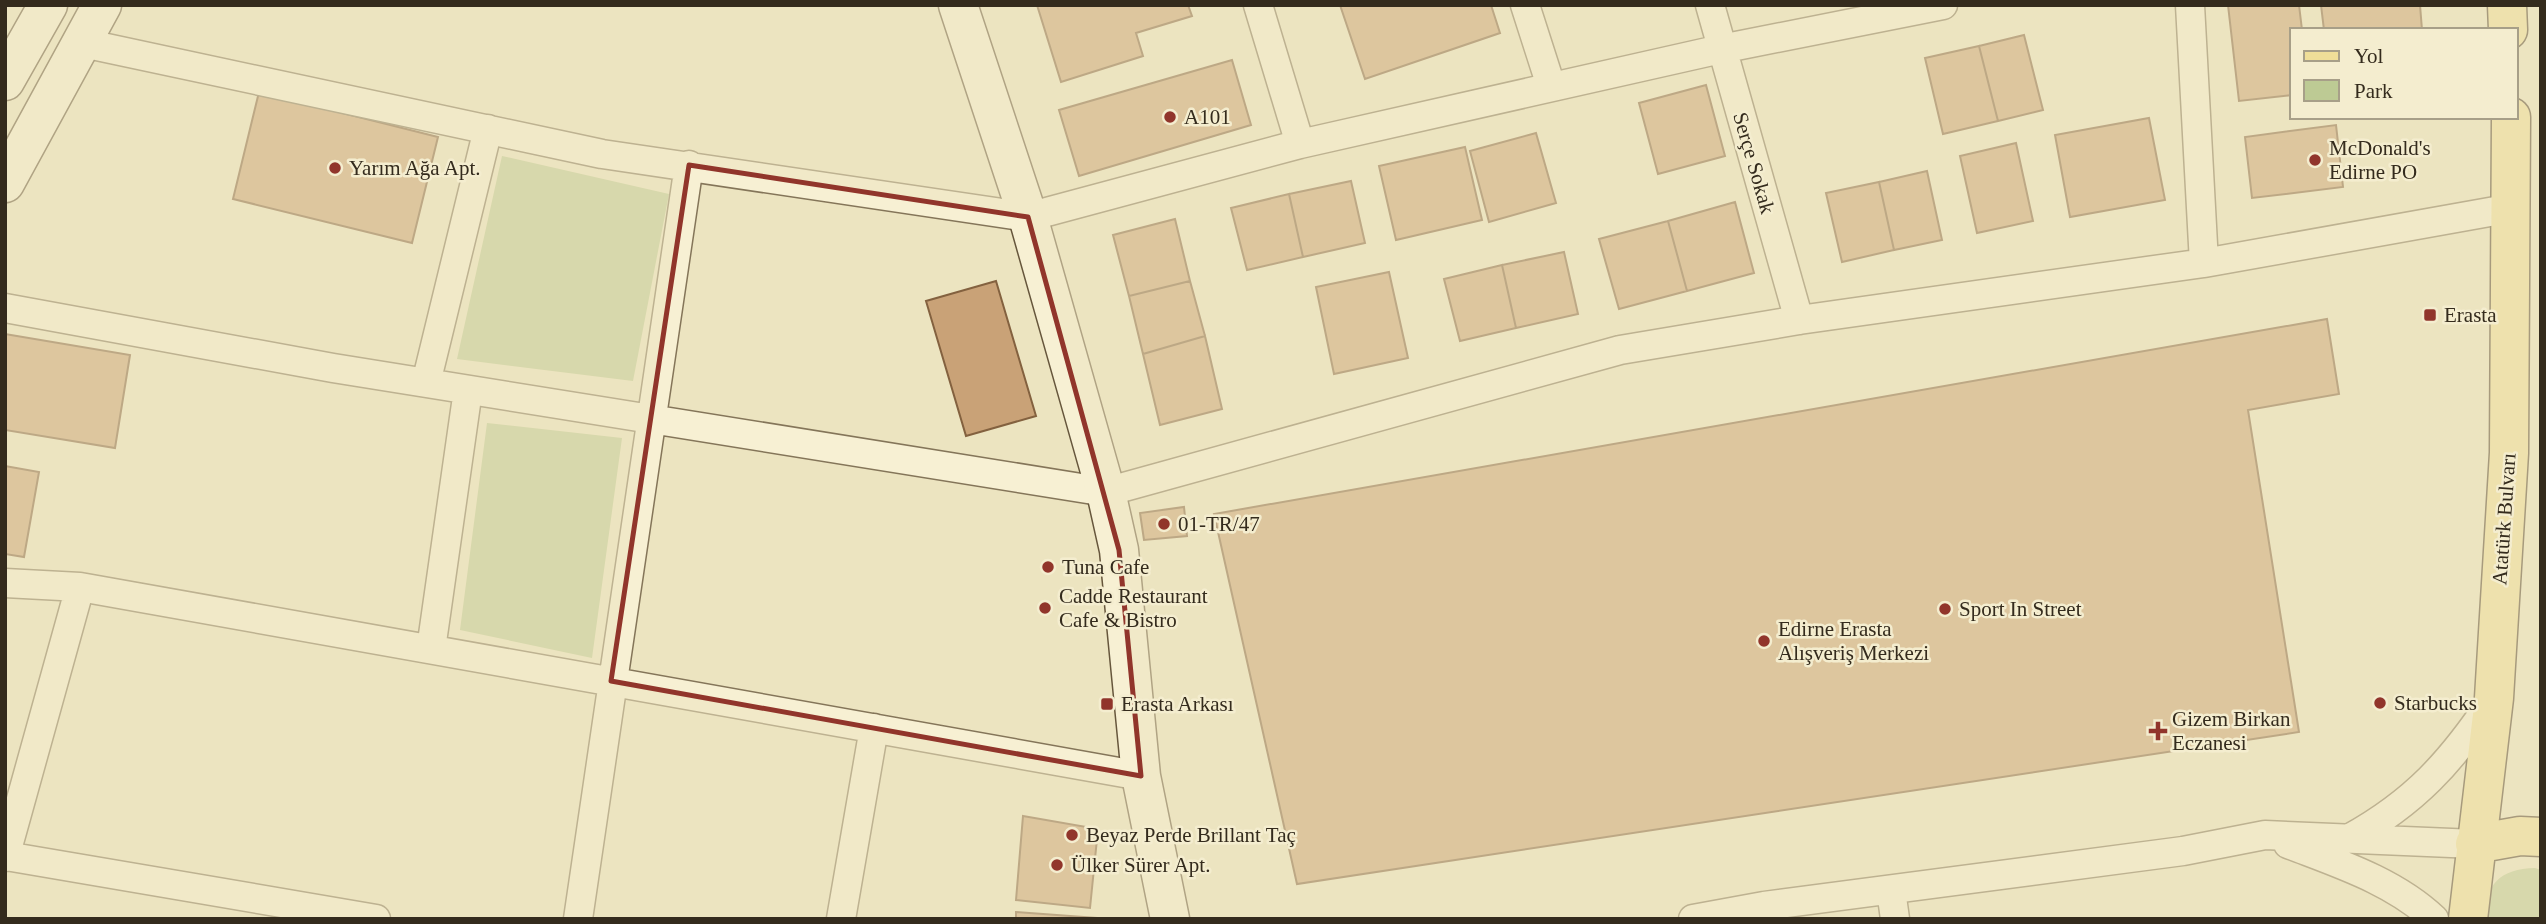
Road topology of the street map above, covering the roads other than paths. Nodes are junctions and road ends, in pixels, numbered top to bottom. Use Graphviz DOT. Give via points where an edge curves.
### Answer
graph roads {
  1 [pos="48,5"];
  2 [pos="102,5"];
  3 [pos="958,5"];
  4 [pos="1258,5"];
  5 [pos="1525,5"];
  6 [pos="1710,5"];
  7 [pos="1943,5"];
  8 [pos="2190,5"];
  9 [pos="2507,5"];
  10 [pos="2508,28"];
  11 [pos="83,43"];
  12 [pos="1721,49"];
  13 [pos="5,81"];
  14 [pos="1551,86"];
  15 [pos="2511,119"];
  16 [pos="488,129"];
  17 [pos="1300,144"];
  18 [pos="689,165"];
  19 [pos="5,183"];
  20 [pos="2512,208"];
  21 [pos="1028,217"];
  22 [pos="2204,263"];
  23 [pos="5,308"];
  24 [pos="1799,320"];
  25 [pos="426,383"];
  26 [pos="468,390"];
  27 [pos="649,419"];
  28 [pos="1105,492"];
  29 [pos="5,583"];
  30 [pos="80,587"];
  31 [pos="431,649"];
  32 [pos="611,681"];
  33 [pos="2494,698"];
  34 [pos="874,728"];
  35 [pos="1141,776"];
  36 [pos="2266,835"];
  37 [pos="2541,837"];
  38 [pos="2350,838"];
  39 [pos="2475,844"];
  40 [pos="5,857"];
  41 [pos="1891,890"];
  42 [pos="307,913"];
  43 [pos="376,919"];
  44 [pos="578,919"];
  45 [pos="841,919"];
  46 [pos="1170,919"];
  47 [pos="1693,919"];
  48 [pos="1895,919"];
  49 [pos="2434,919"];
  50 [pos="2468,919"];
  1 -- 13 [label="street"];
  2 -- 11 [label="street"];
  3 -- 21 [label="street"];
  4 -- 17 [label="street"];
  5 -- 14 [label="street"];
  6 -- 12 [label="street, Serçe Sokak"];
  7 -- 12 [label="street"];
  8 -- 22 [label="street"];
  9 -- 10 [label="main road"];
  11 -- 16 [label="street"];
  11 -- 19 [label="street"];
  12 -- 14 [label="street"];
  12 -- 24 [label="street, Serçe Sokak"];
  14 -- 17 [label="street"];
  15 -- 20 [label="main road, Atatürk Bulvarı"];
  16 -- 18 [label="street" via="603,154"];
  16 -- 25 [label="street"];
  17 -- 21 [label="street"];
  18 -- 21 [label="street"];
  18 -- 27 [label="street"];
  20 -- 22 [label="street"];
  20 -- 33 [label="main road, Atatürk Bulvarı" via="2508,453"];
  21 -- 28 [label="street"];
  22 -- 24 [label="street"];
  23 -- 25 [label="street"];
  24 -- 28 [label="street" via="1620,350"];
  25 -- 26 [label="street"];
  26 -- 27 [label="street"];
  26 -- 31 [label="street"];
  27 -- 28 [label="street"];
  27 -- 32 [label="street"];
  28 -- 35 [label="street" via="1119,550"];
  29 -- 30 [label="street"];
  30 -- 31 [label="street"];
  30 -- 40 [label="street"];
  31 -- 32 [label="street"];
  32 -- 34 [label="street"];
  32 -- 44 [label="street"];
  33 -- 38 [label="street" via="2462,746 2425,787 2389,816"];
  33 -- 39 [label="main road, Atatürk Bulvarı"];
  34 -- 35 [label="street"];
  34 -- 45 [label="street"];
  35 -- 46 [label="street"];
  36 -- 38 [label="street"];
  36 -- 41 [label="street"];
  36 -- 49 [label="street" via="2390,888"];
  37 -- 39 [label="main road"];
  38 -- 39 [label="street"];
  39 -- 50 [label="main road, Atatürk Bulvarı"];
  40 -- 42 [label="street"];
  41 -- 47 [label="street"];
  41 -- 48 [label="street"];
  42 -- 43 [label="street"];
}
